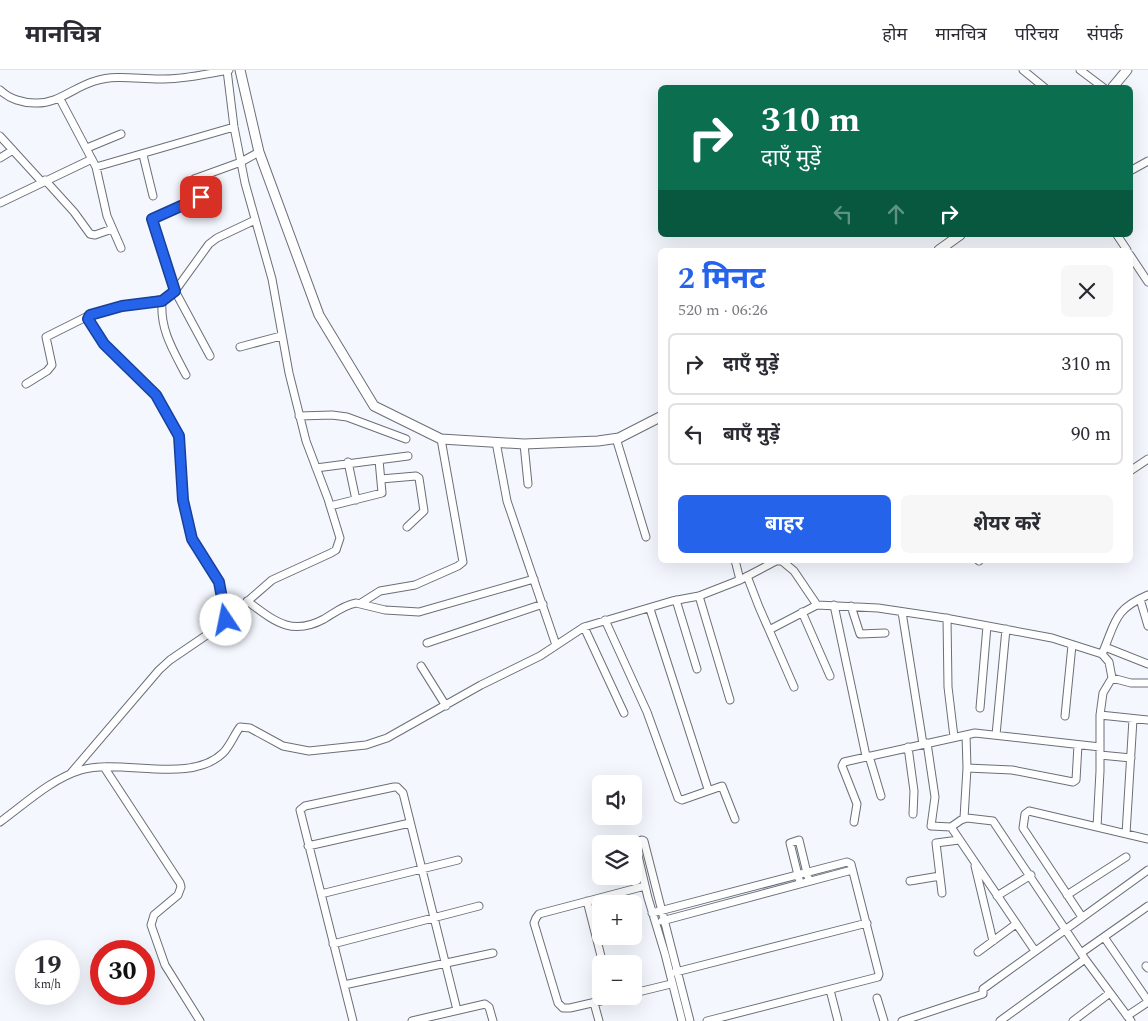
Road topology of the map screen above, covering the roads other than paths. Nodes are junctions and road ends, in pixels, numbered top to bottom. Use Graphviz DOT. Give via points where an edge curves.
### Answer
graph roads {
  1 [pos="228,70"];
  2 [pos="240,70"];
  3 [pos="1023,70"];
  4 [pos="1080,70"];
  5 [pos="1127,70"];
  6 [pos="1040,85"];
  7 [pos="1100,85"];
  8 [pos="1114,85"];
  9 [pos="0,90"];
  10 [pos="60,99"];
  11 [pos="234,127"];
  12 [pos="121,134"];
  13 [pos="0,136"];
  14 [pos="86,148"];
  15 [pos="13,150"];
  16 [pos="259,152"];
  17 [pos="143,155"];
  18 [pos="0,158"];
  19 [pos="92,159"];
  20 [pos="1148,161"];
  21 [pos="241,162"];
  22 [pos="96,167"];
  23 [pos="1133,169"];
  24 [pos="194,179"];
  25 [pos="44,181"];
  26 [pos="153,196"];
  27 [pos="201,197"];
  28 [pos="0,203"];
  29 [pos="255,220"];
  30 [pos="112,229"];
  31 [pos="957,237"];
  32 [pos="1118,237"];
  33 [pos="121,248"];
  34 [pos="942,248"];
  35 [pos="1126,248"];
  36 [pos="1133,259"];
  37 [pos="1148,282"];
  38 [pos="175,291"];
  39 [pos="162,301"];
  40 [pos="90,315"];
  41 [pos="281,336"];
  42 [pos="240,347"];
  43 [pos="210,356"];
  44 [pos="186,375"];
  45 [pos="26,384"];
  46 [pos="299,416"];
  47 [pos="658,418"];
  48 [pos="616,438"];
  49 [pos="441,439"];
  50 [pos="406,440"];
  51 [pos="496,442"];
  52 [pos="524,444"];
  53 [pos="408,456"];
  54 [pos="378,460"];
  55 [pos="1148,460"];
  56 [pos="348,462"];
  57 [pos="316,468"];
  58 [pos="1133,469"];
  59 [pos="381,479"];
  60 [pos="528,484"];
  61 [pos="356,500"];
  62 [pos="330,506"];
  63 [pos="407,527"];
  64 [pos="646,537"];
  65 [pos="736,563"];
  66 [pos="774,563"];
  67 [pos="783,563"];
  68 [pos="748,576"];
  69 [pos="534,579"];
  70 [pos="740,580"];
  71 [pos="1148,595"];
  72 [pos="699,596"];
  73 [pos="1140,599"];
  74 [pos="676,600"];
  75 [pos="247,601"];
  76 [pos="361,603"];
  77 [pos="542,604"];
  78 [pos="817,605"];
  79 [pos="834,605"];
  80 [pos="851,606"];
  81 [pos="650,609"];
  82 [pos="802,612"];
  83 [pos="902,612"];
  84 [pos="947,618"];
  85 [pos="226,620"];
  86 [pos="605,620"];
  87 [pos="1148,624"];
  88 [pos="987,626"];
  89 [pos="584,627"];
  90 [pos="1006,629"];
  91 [pos="769,630"];
  92 [pos="885,632"];
  93 [pos="427,644"];
  94 [pos="556,644"];
  95 [pos="1072,644"];
  96 [pos="1103,651"];
  97 [pos="1148,664"];
  98 [pos="421,666"];
  99 [pos="696,670"];
  100 [pos="830,676"];
  101 [pos="1112,678"];
  102 [pos="1148,683"];
  103 [pos="794,687"];
  104 [pos="730,700"];
  105 [pos="446,706"];
  106 [pos="980,708"];
  107 [pos="624,713"];
  108 [pos="1100,715"];
  109 [pos="1065,716"];
  110 [pos="1133,719"];
  111 [pos="1148,720"];
  112 [pos="966,735"];
  113 [pos="996,735"];
  114 [pos="954,737"];
  115 [pos="925,743"];
  116 [pos="1078,745"];
  117 [pos="908,747"];
  118 [pos="1100,747"];
  119 [pos="1100,755"];
  120 [pos="867,756"];
  121 [pos="1131,758"];
  122 [pos="104,767"];
  123 [pos="967,768"];
  124 [pos="69,776"];
  125 [pos="708,789"];
  126 [pos="881,796"];
  127 [pos="913,814"];
  128 [pos="735,818"];
  129 [pos="964,818"];
  130 [pos="0,822"];
  131 [pos="854,822"];
  132 [pos="410,823"];
  133 [pos="951,827"];
  134 [pos="1097,827"];
  135 [pos="1126,834"];
  136 [pos="1148,839"];
  137 [pos="960,840"];
  138 [pos="308,846"];
  139 [pos="1126,857"];
  140 [pos="458,860"];
  141 [pos="974,862"];
  142 [pos="422,869"];
  143 [pos="852,870"];
  144 [pos="1148,870"];
  145 [pos="807,873"];
  146 [pos="798,875"];
  147 [pos="1031,875"];
  148 [pos="940,876"];
  149 [pos="810,881"];
  150 [pos="910,881"];
  151 [pos="800,884"];
  152 [pos="645,886"];
  153 [pos="742,890"];
  154 [pos="942,893"];
  155 [pos="321,894"];
  156 [pos="1067,895"];
  157 [pos="997,896"];
  158 [pos="745,899"];
  159 [pos="587,901"];
  160 [pos="479,906"];
  161 [pos="1148,906"];
  162 [pos="662,911"];
  163 [pos="652,913"];
  164 [pos="1082,917"];
  165 [pos="434,918"];
  166 [pos="665,920"];
  167 [pos="655,923"];
  168 [pos="867,923"];
  169 [pos="1016,924"];
  170 [pos="1066,929"];
  171 [pos="1104,936"];
  172 [pos="993,941"];
  173 [pos="333,944"];
  174 [pos="1035,951"];
  175 [pos="978,952"];
  176 [pos="493,953"];
  177 [pos="601,955"];
  178 [pos="1083,956"];
  179 [pos="445,962"];
  180 [pos="678,971"];
  181 [pos="669,974"];
  182 [pos="671,984"];
  183 [pos="344,985"];
  184 [pos="830,990"];
  185 [pos="642,991"];
  186 [pos="1110,993"];
  187 [pos="877,998"];
  188 [pos="1148,1001"];
  189 [pos="592,1003"];
  190 [pos="595,1005"];
  191 [pos="457,1010"];
  192 [pos="1129,1018"];
  193 [pos="906,1020"];
  194 [pos="200,1021"];
  195 [pos="353,1021"];
  196 [pos="412,1021"];
  197 [pos="493,1021"];
  198 [pos="599,1021"];
  199 [pos="682,1021"];
  200 [pos="690,1021"];
  201 [pos="707,1021"];
  202 [pos="838,1021"];
  203 [pos="884,1021"];
  204 [pos="1000,1021"];
  205 [pos="1073,1021"];
  1 -- 10 [label="street" via="166,80 110,78 95,81"];
  1 -- 11 [label="street"];
  2 -- 16 [label="street"];
  3 -- 6 [label="street"];
  4 -- 7 [label="street"];
  5 -- 8 [label="street"];
  9 -- 10 [label="street" via="6,96 25,103"];
  10 -- 14 [label="street"];
  11 -- 17 [label="street"];
  11 -- 21 [label="street"];
  12 -- 14 [label="street"];
  13 -- 15 [label="street"];
  14 -- 19 [label="street"];
  15 -- 18 [label="street"];
  15 -- 25 [label="street"];
  16 -- 21 [label="street"];
  16 -- 49 [label="street" via="319,315 374,406"];
  17 -- 22 [label="street"];
  17 -- 26 [label="street"];
  19 -- 22 [label="street"];
  19 -- 25 [label="street"];
  20 -- 23 [label="street"];
  21 -- 24 [label="street"];
  21 -- 29 [label="street"];
  22 -- 30 [label="street"];
  25 -- 28 [label="street"];
  25 -- 30 [label="street" via="92,235"];
  27 -- 38 [label="street" via="152,219"];
  29 -- 38 [label="street" via="209,244"];
  29 -- 41 [label="street" via="272,279"];
  30 -- 33 [label="street"];
  31 -- 34 [label="street"];
  32 -- 35 [label="street"];
  36 -- 37 [label="street"];
  38 -- 39 [label="street"];
  38 -- 43 [label="street"];
  39 -- 40 [label="street" via="122,306"];
  39 -- 44 [label="street" via="166,336"];
  40 -- 45 [label="street" via="46,337 52,365"];
  40 -- 85 [label="street" via="88,319 104,344 150,387 179,436 183,500 192,539 219,582"];
  41 -- 42 [label="street"];
  41 -- 46 [label="street"];
  46 -- 50 [label="street" via="347,417"];
  46 -- 57 [label="street"];
  47 -- 48 [label="street"];
  48 -- 52 [label="street"];
  48 -- 64 [label="street"];
  49 -- 51 [label="street"];
  49 -- 76 [label="street" via="463,562 415,585 380,591"];
  51 -- 52 [label="street"];
  51 -- 69 [label="street" via="504,487"];
  52 -- 60 [label="street"];
  53 -- 54 [label="street"];
  54 -- 56 [label="street"];
  54 -- 59 [label="street"];
  55 -- 58 [label="street"];
  56 -- 57 [label="street"];
  56 -- 61 [label="street"];
  57 -- 62 [label="street"];
  59 -- 61 [label="street" via="380,494"];
  59 -- 63 [label="street" via="419,478 424,511"];
  61 -- 62 [label="street"];
  62 -- 75 [label="street" via="340,538 336,550 272,580"];
  65 -- 70 [label="street"];
  66 -- 68 [label="street"];
  67 -- 78 [label="street" via="794,571"];
  68 -- 70 [label="street"];
  68 -- 91 [label="street"];
  69 -- 76 [label="street" via="419,612 385,610"];
  69 -- 77 [label="street"];
  70 -- 72 [label="street"];
  71 -- 73 [label="street"];
  72 -- 74 [label="street"];
  72 -- 104 [label="street"];
  73 -- 87 [label="street"];
  73 -- 96 [label="street" via="1121,611"];
  74 -- 81 [label="street"];
  74 -- 99 [label="street"];
  75 -- 76 [label="street" via="276,622 289,626 314,624 350,604"];
  75 -- 85 [label="street"];
  77 -- 93 [label="street"];
  77 -- 94 [label="street"];
  78 -- 79 [label="street"];
  78 -- 82 [label="street"];
  79 -- 80 [label="street"];
  79 -- 120 [label="street"];
  80 -- 83 [label="street"];
  80 -- 92 [label="street" via="860,634"];
  81 -- 86 [label="street"];
  81 -- 125 [label="street"];
  82 -- 91 [label="street"];
  82 -- 100 [label="street"];
  83 -- 84 [label="street"];
  83 -- 115 [label="street"];
  84 -- 88 [label="street"];
  84 -- 114 [label="street" via="948,687"];
  85 -- 124 [label="street" via="159,670"];
  86 -- 89 [label="street"];
  86 -- 125 [label="street" via="647,712 678,798 682,800"];
  88 -- 90 [label="street"];
  88 -- 106 [label="street"];
  89 -- 94 [label="street"];
  89 -- 107 [label="street"];
  90 -- 95 [label="street"];
  90 -- 113 [label="street"];
  91 -- 103 [label="street"];
  94 -- 105 [label="street" via="540,656"];
  95 -- 96 [label="street"];
  95 -- 109 [label="street"];
  96 -- 97 [label="street"];
  96 -- 101 [label="street"];
  98 -- 105 [label="street"];
  101 -- 102 [label="street"];
  101 -- 108 [label="street" via="1103,693"];
  105 -- 122 [label="street" via="388,738 366,745 309,751 283,746 245,726 240,727 224,752 211,762 169,770"];
  108 -- 110 [label="street"];
  108 -- 118 [label="street"];
  110 -- 111 [label="street"];
  110 -- 121 [label="street"];
  112 -- 113 [label="street"];
  112 -- 114 [label="street"];
  112 -- 123 [label="street"];
  113 -- 116 [label="street"];
  114 -- 115 [label="street"];
  115 -- 117 [label="street"];
  115 -- 133 [label="street" via="935,797 931,826"];
  116 -- 118 [label="street"];
  116 -- 123 [label="street" via="1076,780 1073,782 1012,770"];
  117 -- 120 [label="street"];
  117 -- 127 [label="street" via="914,791"];
  118 -- 119 [label="street"];
  119 -- 121 [label="street"];
  119 -- 134 [label="street"];
  120 -- 126 [label="street"];
  120 -- 131 [label="street" via="843,764 857,804"];
  121 -- 135 [label="street"];
  122 -- 124 [label="street" via="79,770"];
  122 -- 194 [label="street" via="180,883 178,895 154,915 151,925 165,965"];
  123 -- 129 [label="street"];
  124 -- 130 [label="street" via="55,782"];
  125 -- 128 [label="street" via="722,786"];
  129 -- 133 [label="street"];
  129 -- 147 [label="street" via="993,821"];
  132 -- 138 [label="street"];
  132 -- 138 [label="street" via="403,793 398,787 305,806 300,814"];
  132 -- 142 [label="street"];
  133 -- 137 [label="street"];
  134 -- 135 [label="street"];
  134 -- 156 [label="street" via="1029,811 1025,814 1024,828"];
  135 -- 136 [label="street"];
  137 -- 141 [label="street"];
  137 -- 148 [label="street" via="936,843"];
  138 -- 155 [label="street"];
  139 -- 156 [label="street"];
  140 -- 142 [label="street"];
  141 -- 157 [label="street"];
  141 -- 172 [label="street"];
  142 -- 155 [label="street"];
  142 -- 165 [label="street"];
  143 -- 145 [label="street" via="847,862"];
  143 -- 149 [label="street"];
  143 -- 168 [label="street"];
  144 -- 164 [label="street"];
  145 -- 146 [label="street"];
  145 -- 146 [label="street" via="799,840 790,843"];
  145 -- 149 [label="street"];
  146 -- 151 [label="street"];
  146 -- 153 [label="street"];
  147 -- 157 [label="street"];
  147 -- 170 [label="street"];
  148 -- 150 [label="street"];
  148 -- 154 [label="street"];
  149 -- 151 [label="street"];
  151 -- 158 [label="street"];
  152 -- 159 [label="street"];
  152 -- 162 [label="street" via="635,843 642,840"];
  152 -- 163 [label="street"];
  153 -- 158 [label="street"];
  153 -- 162 [label="street"];
  155 -- 173 [label="street"];
  156 -- 164 [label="street"];
  157 -- 169 [label="street"];
  158 -- 166 [label="street"];
  159 -- 177 [label="street"];
  159 -- 189 [label="street" via="540,914 534,923 558,1003 563,1008"];
  160 -- 165 [label="street"];
  161 -- 171 [label="street"];
  162 -- 163 [label="street"];
  162 -- 166 [label="street"];
  163 -- 167 [label="street"];
  164 -- 170 [label="street"];
  165 -- 173 [label="street"];
  165 -- 179 [label="street"];
  166 -- 167 [label="street"];
  166 -- 180 [label="street"];
  167 -- 181 [label="street"];
  168 -- 180 [label="street"];
  168 -- 184 [label="street" via="878,978"];
  169 -- 172 [label="street"];
  169 -- 174 [label="street"];
  170 -- 174 [label="street"];
  170 -- 178 [label="street"];
  171 -- 178 [label="street"];
  171 -- 188 [label="street"];
  172 -- 175 [label="street"];
  173 -- 183 [label="street"];
  174 -- 193 [label="street" via="983,989 982,995"];
  176 -- 179 [label="street"];
  178 -- 186 [label="street"];
  178 -- 204 [label="street"];
  179 -- 183 [label="street"];
  179 -- 191 [label="street"];
  180 -- 181 [label="street"];
  180 -- 200 [label="street"];
  181 -- 182 [label="street"];
  182 -- 185 [label="street"];
  182 -- 199 [label="street"];
  183 -- 195 [label="street"];
  184 -- 201 [label="street"];
  184 -- 202 [label="street"];
  186 -- 192 [label="street"];
  186 -- 205 [label="street"];
  187 -- 203 [label="street"];
  188 -- 192 [label="street"];
  190 -- 198 [label="street"];
  191 -- 196 [label="street"];
  191 -- 197 [label="street" via="487,1005"];
}
